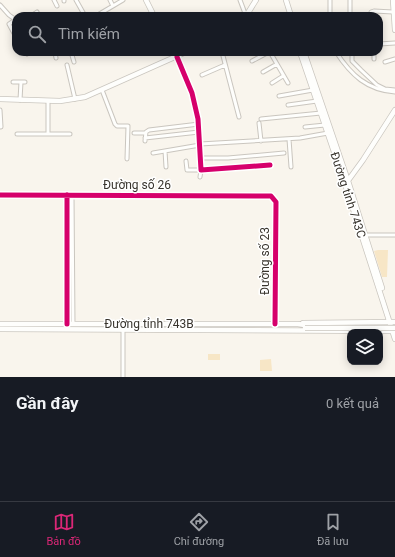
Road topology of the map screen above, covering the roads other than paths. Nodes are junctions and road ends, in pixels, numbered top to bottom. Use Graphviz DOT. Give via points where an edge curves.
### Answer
graph roads {
  1 [pos="54,0"];
  2 [pos="76,0"];
  3 [pos="110,0"];
  4 [pos="123,0"];
  5 [pos="146,0"];
  6 [pos="240,0"];
  7 [pos="256,0"];
  8 [pos="283,0"];
  9 [pos="286,0"];
  10 [pos="330,0"];
  11 [pos="350,0"];
  12 [pos="393,0"];
  13 [pos="0,5"];
  14 [pos="57,6"];
  15 [pos="113,6"];
  16 [pos="5,11"];
  17 [pos="83,12"];
  18 [pos="103,12"];
  19 [pos="152,12"];
  20 [pos="244,12"];
  21 [pos="248,12"];
  22 [pos="287,12"];
  23 [pos="290,12"];
  24 [pos="330,12"];
  25 [pos="350,12"];
  26 [pos="372,12"];
  27 [pos="393,12"];
  28 [pos="1,15"];
  29 [pos="12,17"];
  30 [pos="394,22"];
  31 [pos="395,30"];
  32 [pos="395,43"];
  33 [pos="383,44"];
  34 [pos="72,56"];
  35 [pos="223,56"];
  36 [pos="262,56"];
  37 [pos="272,56"];
  38 [pos="301,56"];
  39 [pos="305,56"];
  40 [pos="339,56"];
  41 [pos="352,56"];
  42 [pos="177,57"];
  43 [pos="395,59"];
  44 [pos="252,61"];
  45 [pos="74,62"];
  46 [pos="385,62"];
  47 [pos="225,64"];
  48 [pos="277,64"];
  49 [pos="67,66"];
  50 [pos="263,72"];
  51 [pos="202,75"];
  52 [pos="284,76"];
  53 [pos="13,82"];
  54 [pos="21,82"];
  55 [pos="26,82"];
  56 [pos="272,83"];
  57 [pos="288,83"];
  58 [pos="102,90"];
  59 [pos="313,90"];
  60 [pos="395,91"];
  61 [pos="279,96"];
  62 [pos="0,99"];
  63 [pos="76,99"];
  64 [pos="20,100"];
  65 [pos="48,101"];
  66 [pos="317,101"];
  67 [pos="288,105"];
  68 [pos="0,110"];
  69 [pos="395,110"];
  70 [pos="321,113"];
  71 [pos="239,117"];
  72 [pos="261,119"];
  73 [pos="259,123"];
  74 [pos="199,124"];
  75 [pos="325,125"];
  76 [pos="1,126"];
  77 [pos="304,127"];
  78 [pos="199,132"];
  79 [pos="134,133"];
  80 [pos="146,133"];
  81 [pos="328,133"];
  82 [pos="17,134"];
  83 [pos="48,134"];
  84 [pos="70,134"];
  85 [pos="289,139"];
  86 [pos="261,141"];
  87 [pos="200,145"];
  88 [pos="165,151"];
  89 [pos="152,153"];
  90 [pos="284,153"];
  91 [pos="200,158"];
  92 [pos="128,159"];
  93 [pos="186,161"];
  94 [pos="270,165"];
  95 [pos="166,167"];
  96 [pos="291,167"];
  97 [pos="201,170"];
  98 [pos="200,177"];
  99 [pos="346,182"];
  100 [pos="0,195"];
  101 [pos="67,195"];
  102 [pos="72,195"];
  103 [pos="274,198"];
  104 [pos="395,235"];
  105 [pos="363,236"];
  106 [pos="67,258"];
  107 [pos="72,258"];
  108 [pos="0,324"];
  109 [pos="67,324"];
  110 [pos="73,324"];
  111 [pos="275,324"];
  112 [pos="168,327"];
  113 [pos="298,327"];
  114 [pos="394,327"];
  115 [pos="0,329"];
  116 [pos="123,330"];
  117 [pos="395,339"];
  118 [pos="123,377"];
  1 -- 14 [label="street"];
  2 -- 17 [label="street"];
  3 -- 15 [label="street"];
  4 -- 15 [label="street"];
  5 -- 19 [label="main road"];
  6 -- 20 [label="street"];
  7 -- 21 [label="main road"];
  8 -- 22 [label="main road"];
  9 -- 23 [label="main road"];
  10 -- 24 [label="street"];
  11 -- 25 [label="street"];
  12 -- 27 [label="main road"];
  13 -- 16 [label="street"];
  15 -- 18 [label="street"];
  16 -- 28 [label="street"];
  16 -- 29 [label="street"];
  26 -- 27 [label="street"];
  27 -- 30 [label="main road"];
  30 -- 31 [label="main road"];
  32 -- 33 [label="street"];
  34 -- 45 [label="street"];
  35 -- 47 [label="street"];
  36 -- 44 [label="street"];
  37 -- 48 [label="street"];
  38 -- 59 [label="main road, Đường tỉnh 743C"];
  39 -- 99 [label="main road, Đường tỉnh 743C"];
  40 -- 60 [label="street" via="363,82 374,88"];
  41 -- 60 [label="street" via="352,61 377,85"];
  42 -- 58 [label="main road"];
  42 -- 74 [label="street" via="192,93"];
  43 -- 46 [label="street"];
  47 -- 51 [label="street"];
  47 -- 71 [label="street"];
  48 -- 50 [label="street"];
  48 -- 52 [label="street"];
  49 -- 63 [label="street"];
  52 -- 56 [label="street"];
  52 -- 57 [label="street"];
  53 -- 54 [label="street"];
  54 -- 55 [label="street"];
  54 -- 64 [label="street"];
  58 -- 63 [label="main road"];
  58 -- 92 [label="street" via="115,124 128,126"];
  59 -- 61 [label="street"];
  59 -- 66 [label="main road, Đường tỉnh 743C"];
  62 -- 64 [label="main road"];
  63 -- 65 [label="main road"];
  64 -- 65 [label="main road"];
  65 -- 83 [label="street"];
  66 -- 67 [label="street"];
  66 -- 70 [label="main road, Đường tỉnh 743C"];
  68 -- 76 [label="street"];
  69 -- 99 [label="main road" via="364,160"];
  70 -- 72 [label="street"];
  70 -- 75 [label="main road, Đường tỉnh 743C"];
  73 -- 86 [label="street"];
  74 -- 78 [label="street"];
  74 -- 80 [label="street" via="149,130"];
  75 -- 77 [label="street"];
  75 -- 81 [label="main road, Đường tỉnh 743C"];
  78 -- 80 [label="street" via="145,140"];
  78 -- 87 [label="street"];
  79 -- 80 [label="street"];
  81 -- 85 [label="street"];
  81 -- 99 [label="main road, Đường tỉnh 743C"];
  82 -- 83 [label="street"];
  83 -- 84 [label="street"];
  85 -- 86 [label="street"];
  85 -- 96 [label="street"];
  86 -- 87 [label="street"];
  87 -- 88 [label="street"];
  87 -- 91 [label="street"];
  88 -- 89 [label="street"];
  88 -- 95 [label="street"];
  90 -- 91 [label="street"];
  91 -- 97 [label="street"];
  93 -- 97 [label="street" via="187,170"];
  94 -- 97 [label="street"];
  97 -- 98 [label="street"];
  99 -- 105 [label="main road, Đường tỉnh 743C"];
  100 -- 101 [label="street, Đường số 26"];
  101 -- 102 [label="street, Đường số 26"];
  101 -- 106 [label="street"];
  102 -- 103 [label="street, Đường số 26" via="269,195"];
  102 -- 107 [label="street"];
  103 -- 111 [label="street, Đường số 23"];
  104 -- 105 [label="street"];
  105 -- 114 [label="main road, Đường tỉnh 743C"];
  106 -- 107 [label="street"];
  106 -- 109 [label="street"];
  107 -- 110 [label="street"];
  108 -- 109 [label="main road, Đường tỉnh 743B"];
  109 -- 110 [label="main road, Đường tỉnh 743B"];
  110 -- 112 [label="main road, Đường tỉnh 743B"];
  111 -- 112 [label="main road, Đường tỉnh 743B"];
  111 -- 113 [label="main road, Đường tỉnh 743B"];
  112 -- 113 [label="main road, Đường tỉnh 743B"];
  112 -- 116 [label="main road, Đường tỉnh 743B"];
  113 -- 114 [label="main road, Đường tỉnh 743B, bridge"];
  113 -- 114 [label="main road, Đường tỉnh 743B" via="301,331"];
  113 -- 114 [label="main road, Đường tỉnh 743B" via="301,323"];
  114 -- 117 [label="main road, Đường tỉnh 743C"];
  115 -- 116 [label="main road, Đường tỉnh 743B"];
  116 -- 118 [label="street"];
}
